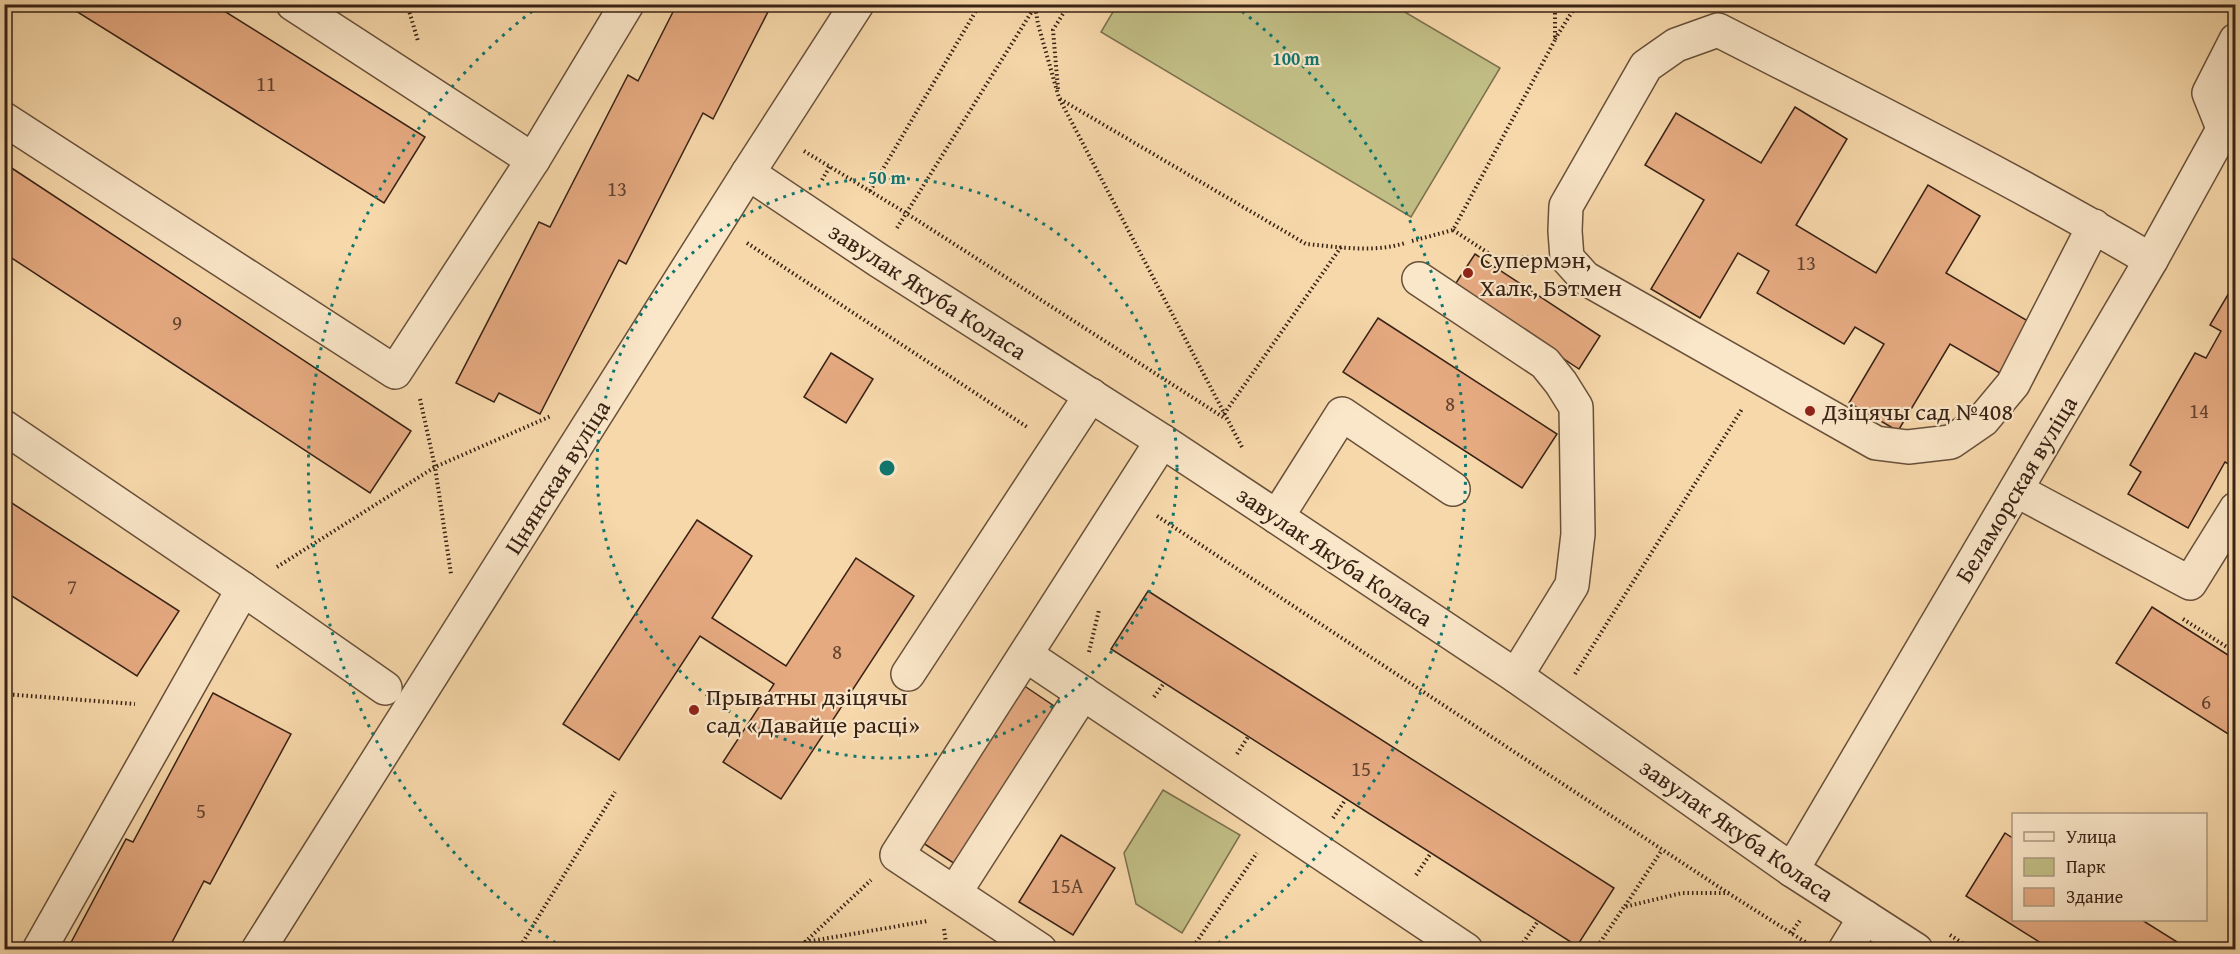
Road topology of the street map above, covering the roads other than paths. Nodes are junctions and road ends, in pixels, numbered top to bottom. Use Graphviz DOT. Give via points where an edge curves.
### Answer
graph roads {
  1 [pos="293,4"];
  2 [pos="627,4"];
  3 [pos="857,4"];
  4 [pos="2235,40"];
  5 [pos="2229,117"];
  6 [pos="4,118"];
  7 [pos="533,160"];
  8 [pos="748,173"];
  9 [pos="2094,226"];
  10 [pos="2151,260"];
  11 [pos="1419,279"];
  12 [pos="1091,395"];
  13 [pos="4,427"];
  14 [pos="1162,441"];
  15 [pos="1453,489"];
  16 [pos="2016,490"];
  17 [pos="2235,509"];
  18 [pos="1277,517"];
  19 [pos="243,588"];
  20 [pos="1026,655"];
  21 [pos="1523,665"];
  22 [pos="908,674"];
  23 [pos="385,688"];
  24 [pos="1083,693"];
  25 [pos="1792,870"];
  26 [pos="955,892"];
  27 [pos="1865,917"];
  28 [pos="39,950"];
  29 [pos="258,950"];
  30 [pos="1040,950"];
  31 [pos="1466,950"];
  32 [pos="1845,950"];
  33 [pos="1916,950"];
  1 -- 7 [label="street"];
  2 -- 7 [label="street"];
  3 -- 8 [label="street, Цнянская вуліца"];
  4 -- 5 [label="street" via="2209,93"];
  5 -- 10 [label="street, Беламорская вуліца"];
  6 -- 7 [label="street" via="395,372"];
  8 -- 12 [label="street, завулак Якуба Коласа"];
  8 -- 29 [label="street, Цнянская вуліца"];
  9 -- 9 [label="street" via="2013,384 1983,420 1951,442 1908,447 1876,443 1585,278 1568,258 1565,231 1566,206 1646,66 1676,45 1718,30"];
  9 -- 10 [label="street"];
  10 -- 16 [label="street, Беламорская вуліца"];
  11 -- 21 [label="street" via="1545,363 1576,407 1578,534 1572,585"];
  12 -- 14 [label="street, завулак Якуба Коласа"];
  12 -- 22 [label="street"];
  13 -- 19 [label="street"];
  14 -- 18 [label="street, завулак Якуба Коласа"];
  14 -- 20 [label="street"];
  15 -- 18 [label="street" via="1342,414"];
  16 -- 17 [label="street" via="2190,583"];
  16 -- 25 [label="street, Беламорская вуліца"];
  18 -- 21 [label="street, завулак Якуба Коласа"];
  19 -- 23 [label="street"];
  19 -- 28 [label="street"];
  20 -- 24 [label="street"];
  20 -- 26 [label="street" via="897,855"];
  21 -- 25 [label="street, завулак Якуба Коласа"];
  24 -- 26 [label="street"];
  24 -- 31 [label="street"];
  25 -- 27 [label="street, завулак Якуба Коласа"];
  26 -- 30 [label="street"];
  27 -- 32 [label="street"];
  27 -- 33 [label="street, завулак Якуба Коласа"];
}
